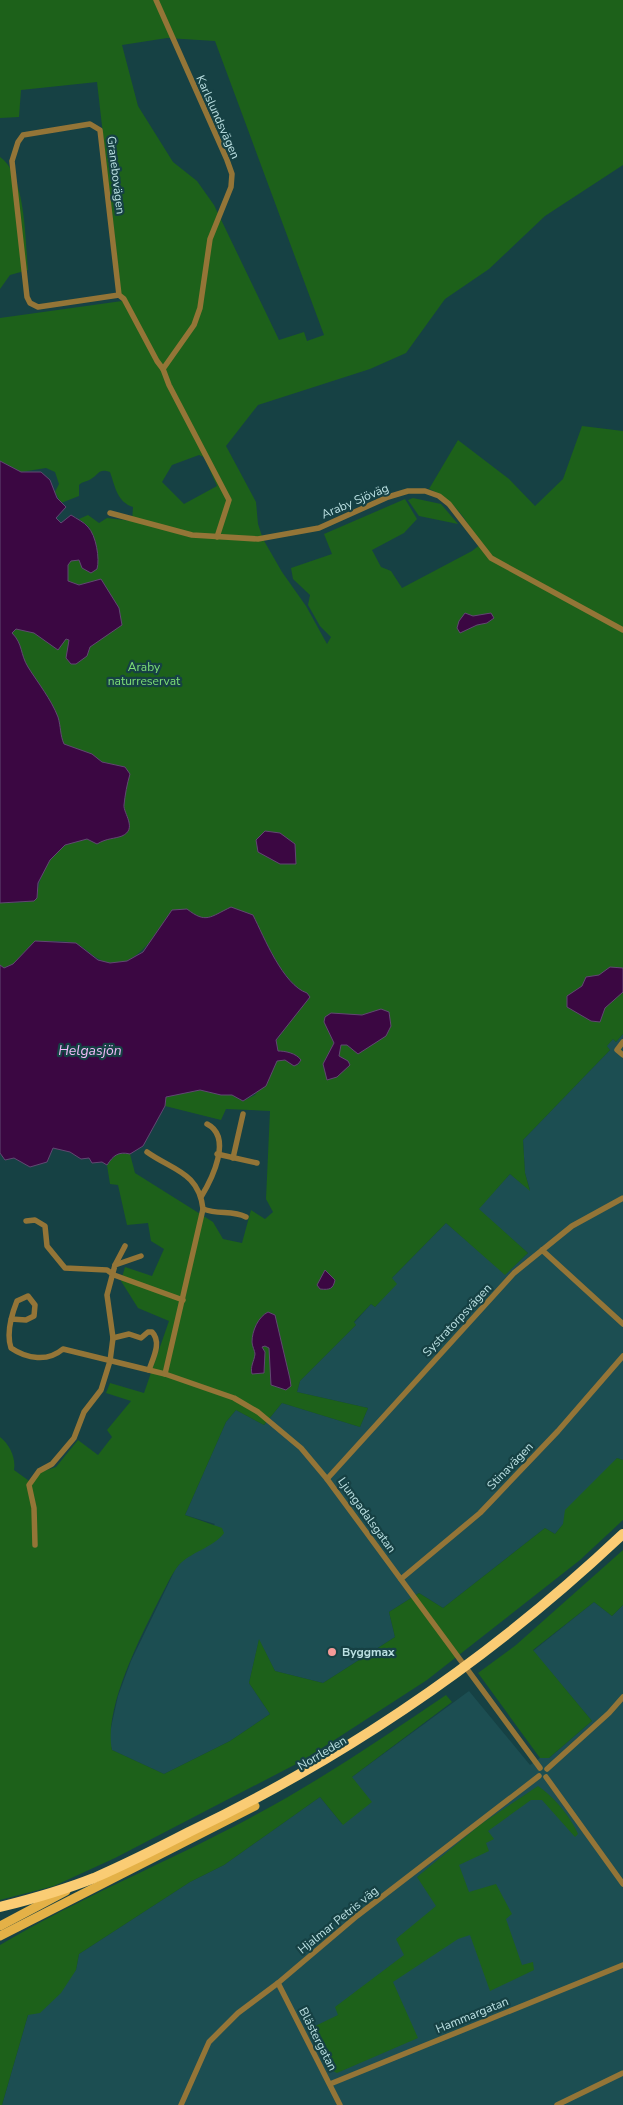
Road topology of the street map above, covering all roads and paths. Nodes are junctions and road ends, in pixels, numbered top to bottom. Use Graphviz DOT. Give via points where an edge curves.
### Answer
graph roads {
  1 [pos="156,0"];
  2 [pos="118,295"];
  3 [pos="164,369"];
  4 [pos="110,512"];
  5 [pos="217,538"];
  6 [pos="623,630"];
  7 [pos="623,1042"];
  8 [pos="623,1055"];
  9 [pos="243,1114"];
  10 [pos="207,1124"];
  11 [pos="147,1152"];
  12 [pos="218,1154"];
  13 [pos="233,1158"];
  14 [pos="257,1163"];
  15 [pos="201,1196"];
  16 [pos="623,1198"];
  17 [pos="203,1209"];
  18 [pos="246,1217"];
  19 [pos="26,1221"];
  20 [pos="125,1246"];
  21 [pos="542,1250"];
  22 [pos="141,1256"];
  23 [pos="115,1266"];
  24 [pos="112,1272"];
  25 [pos="182,1300"];
  26 [pos="12,1319"];
  27 [pos="623,1324"];
  28 [pos="113,1338"];
  29 [pos="623,1356"];
  30 [pos="110,1361"];
  31 [pos="149,1370"];
  32 [pos="165,1374"];
  33 [pos="327,1479"];
  34 [pos="623,1534"];
  35 [pos="623,1541"];
  36 [pos="35,1545"];
  37 [pos="401,1579"];
  38 [pos="623,1697"];
  39 [pos="540,1768"];
  40 [pos="547,1769"];
  41 [pos="539,1776"];
  42 [pos="546,1777"];
  43 [pos="255,1806"];
  44 [pos="94,1878"];
  45 [pos="623,1884"];
  46 [pos="0,1906"];
  47 [pos="0,1926"];
  48 [pos="0,1936"];
  49 [pos="623,1965"];
  50 [pos="278,1983"];
  51 [pos="623,2073"];
  52 [pos="330,2084"];
  53 [pos="182,2105"];
  54 [pos="340,2105"];
  55 [pos="557,2105"];
  1 -- 3 [label="street, Karlslundsvägen" via="232,178 210,240 200,308 194,325"];
  2 -- 2 [label="street, Granebovägen" via="45,306 30,303 12,161 23,135 90,124 100,130"];
  2 -- 3 [label="street, Granebovägen" via="124,299"];
  3 -- 5 [label="street" via="169,385 229,500"];
  4 -- 5 [label="street, Araby Sjöväg" via="192,535"];
  5 -- 6 [label="street, Araby Sjöväg" via="258,539 311,530 388,497 408,491 425,491 449,504 491,558"];
  7 -- 8 [label="street" via="617,1050"];
  9 -- 13 [label="street"];
  10 -- 12 [label="street" via="219,1139"];
  11 -- 15 [label="street" via="189,1177"];
  12 -- 13 [label="street"];
  12 -- 15 [label="street" via="212,1179"];
  13 -- 14 [label="street"];
  15 -- 17 [label="street"];
  16 -- 21 [label="street, Systratorpsvägen" via="572,1226"];
  17 -- 18 [label="street" via="221,1214 236,1212"];
  17 -- 25 [label="street"];
  19 -- 24 [label="street" via="35,1220 45,1226 47,1246 65,1268"];
  20 -- 23 [label="street"];
  21 -- 27 [label="street"];
  21 -- 33 [label="street, Systratorpsvägen" via="514,1273"];
  22 -- 23 [label="street"];
  23 -- 24 [label="street"];
  24 -- 25 [label="street"];
  24 -- 28 [label="street" via="107,1295"];
  25 -- 32 [label="street"];
  26 -- 26 [label="street, Ljungadalsgatan" via="17,1302 28,1296 33,1299 34,1316 26,1320"];
  26 -- 30 [label="street, Ljungadalsgatan" via="9,1342 11,1348 18,1352 49,1358 64,1349"];
  28 -- 30 [label="street"];
  28 -- 31 [label="street" via="129,1334 140,1338 152,1332 157,1340"];
  29 -- 37 [label="street, Stinavägen" via="480,1513"];
  30 -- 31 [label="street, Ljungadalsgatan"];
  30 -- 36 [label="street" via="101,1390 84,1412 74,1438 52,1464 39,1470 29,1485 34,1508"];
  31 -- 32 [label="street, Ljungadalsgatan"];
  32 -- 33 [label="street, Ljungadalsgatan" via="234,1398 258,1412 301,1448"];
  33 -- 37 [label="street, Ljungadalsgatan"];
  34 -- 44 [label="highway, Norrleden" via="505,1636 376,1728 251,1801"];
  35 -- 43 [label="highway, Norrleden" via="536,1618 451,1683 379,1733"];
  37 -- 39 [label="street, Ljungadalsgatan"];
  38 -- 40 [label="street" via="609,1714"];
  39 -- 40 [label="street"];
  39 -- 41 [label="street"];
  40 -- 42 [label="street"];
  41 -- 42 [label="street"];
  41 -- 50 [label="street, Hjalmar Petris väg" via="357,1916"];
  42 -- 45 [label="street"];
  43 -- 48 [label="main road, Norrleden"];
  44 -- 46 [label="highway"];
  44 -- 47 [label="main road, Norrleden"];
  49 -- 52 [label="street, Hammargatan"];
  50 -- 52 [label="street, Blästergatan"];
  50 -- 53 [label="street, Hjalmar Petris väg" via="238,2013 209,2042"];
  51 -- 55 [label="street"];
  52 -- 54 [label="street, Blästergatan"];
}
